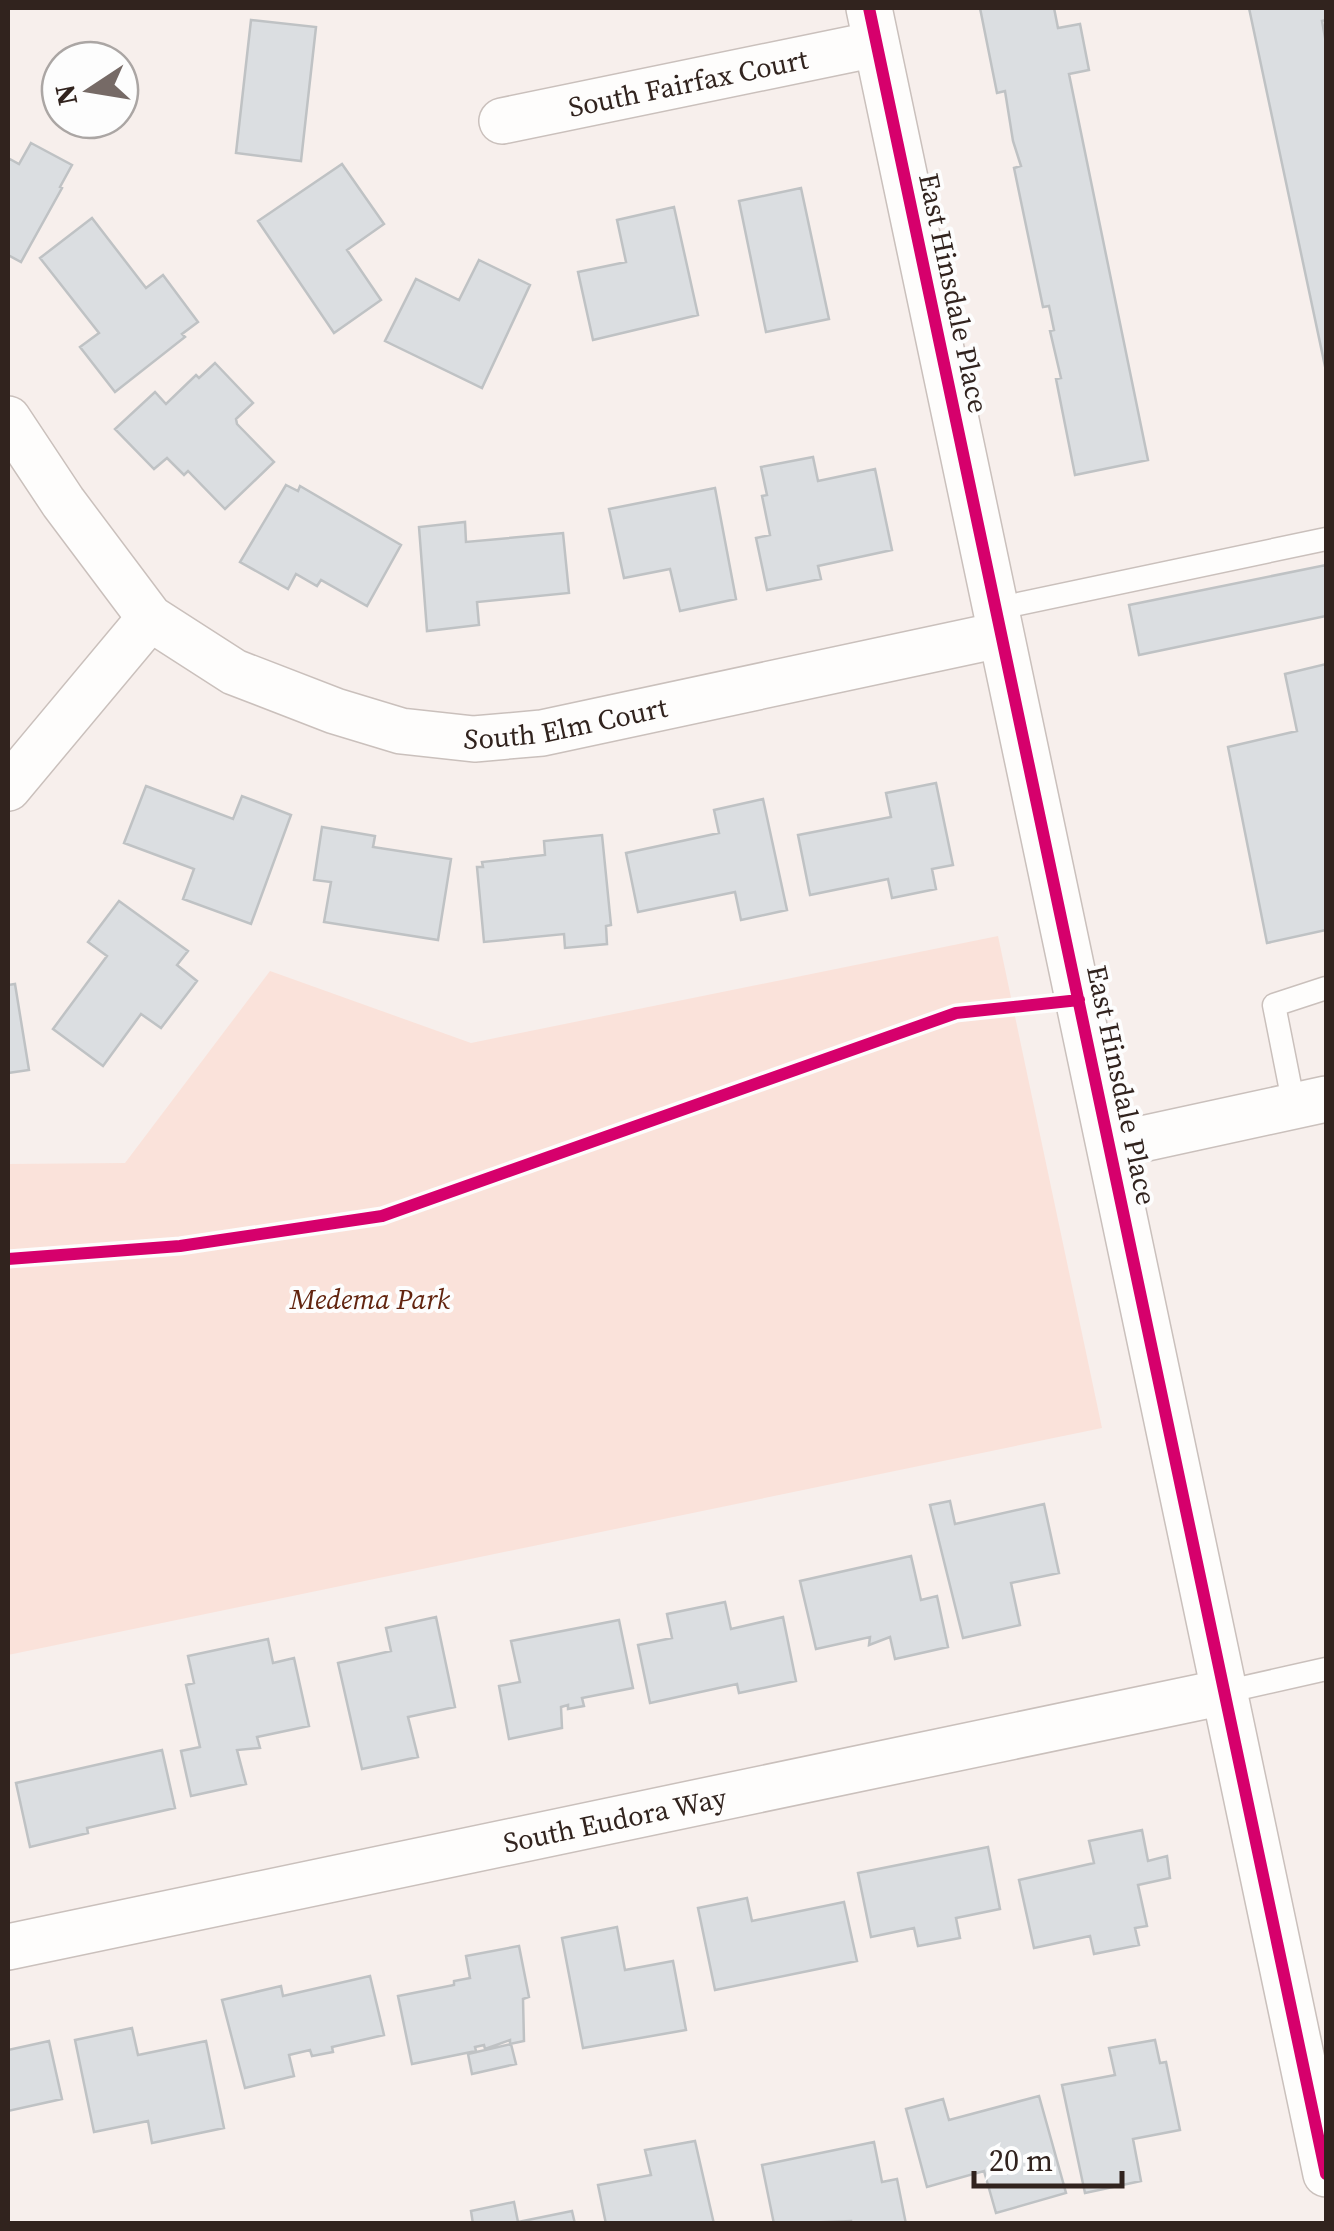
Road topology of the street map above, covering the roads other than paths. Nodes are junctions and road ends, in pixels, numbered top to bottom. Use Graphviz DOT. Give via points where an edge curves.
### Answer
graph roads {
  1 [pos="872,26"];
  2 [pos="502,122"];
  3 [pos="8,419"];
  4 [pos="1326,539"];
  5 [pos="150,618"];
  6 [pos="997,622"];
  7 [pos="8,788"];
  8 [pos="1326,988"];
  9 [pos="1310,1102"];
  10 [pos="1110,1146"];
  11 [pos="1326,1669"];
  12 [pos="1224,1692"];
  13 [pos="8,1947"];
  14 [pos="1326,2174"];
  1 -- 2 [label="street, South Fairfax Court"];
  1 -- 6 [label="street, East Hinsdale Place"];
  3 -- 5 [label="street, South Elm Court"];
  4 -- 6 [label="lane"];
  5 -- 6 [label="street, South Elm Court" via="234,672 334,711 401,731 474,740 542,733"];
  5 -- 7 [label="street"];
  6 -- 10 [label="street, East Hinsdale Place"];
  8 -- 9 [label="lane" via="1274,1006"];
  9 -- 10 [label="street"];
  10 -- 12 [label="street, East Hinsdale Place"];
  11 -- 12 [label="lane"];
  12 -- 13 [label="street, South Eudora Way"];
  12 -- 14 [label="street, East Hinsdale Place"];
}
